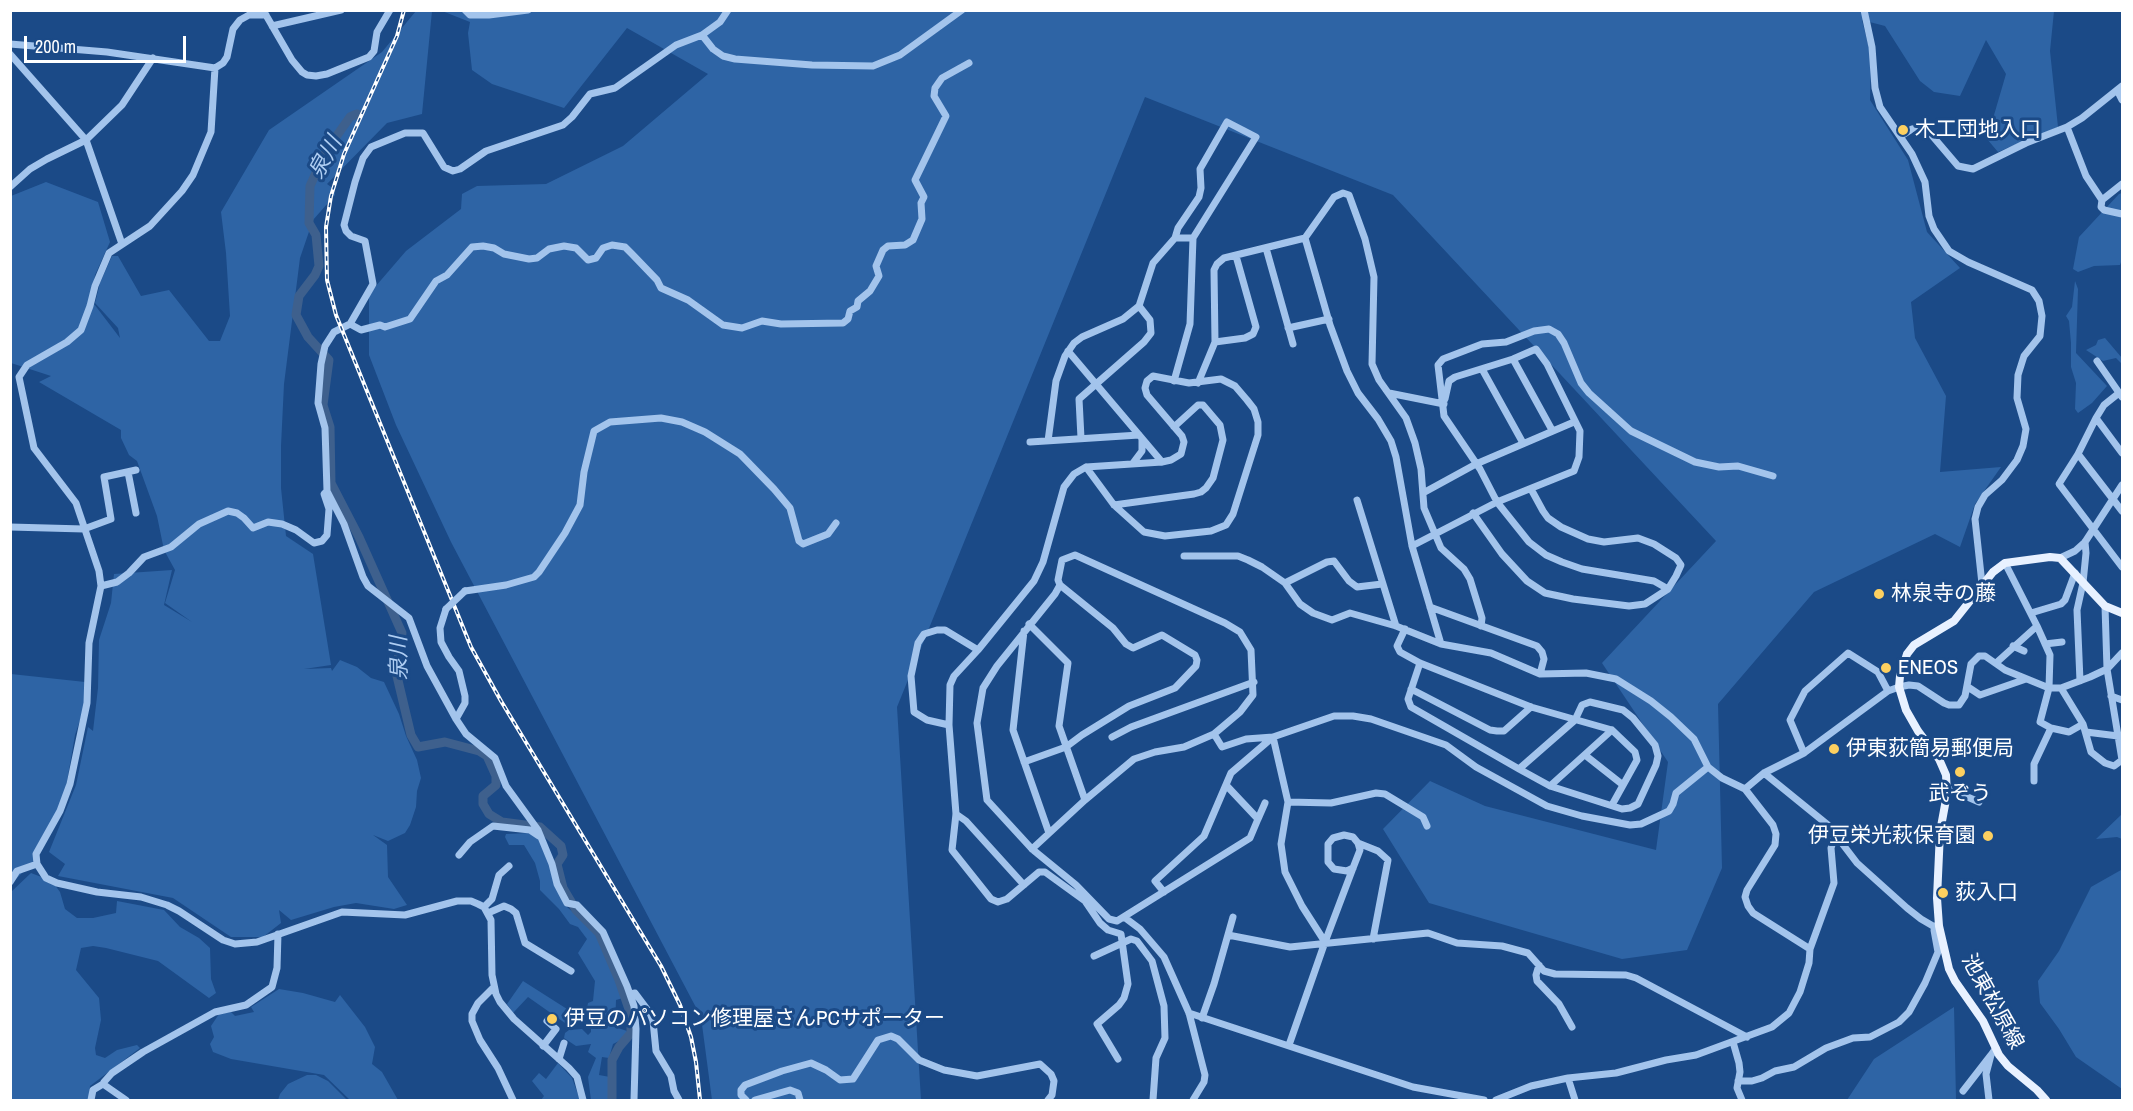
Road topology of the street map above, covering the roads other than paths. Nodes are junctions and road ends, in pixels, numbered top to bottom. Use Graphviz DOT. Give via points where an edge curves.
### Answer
graph roads {
  1 [pos="341,10"];
  2 [pos="390,10"];
  3 [pos="465,10"];
  4 [pos="528,10"];
  5 [pos="728,10"];
  6 [pos="962,10"];
  7 [pos="1864,10"];
  8 [pos="264,13"];
  9 [pos="310,14"];
  10 [pos="272,26"];
  11 [pos="702,35"];
  12 [pos="10,44"];
  13 [pos="10,54"];
  14 [pos="153,58"];
  15 [pos="969,63"];
  16 [pos="215,68"];
  17 [pos="2120,88"];
  18 [pos="2122,100"];
  19 [pos="2067,127"];
  20 [pos="1901,136"];
  21 [pos="86,140"];
  22 [pos="2122,184"];
  23 [pos="10,187"];
  24 [pos="2102,200"];
  25 [pos="2122,214"];
  26 [pos="1175,237"];
  27 [pos="1193,238"];
  28 [pos="1305,238"];
  29 [pos="122,244"];
  30 [pos="1266,248"];
  31 [pos="1236,256"];
  32 [pos="1139,306"];
  33 [pos="1329,319"];
  34 [pos="350,324"];
  35 [pos="1288,328"];
  36 [pos="1215,342"];
  37 [pos="1293,344"];
  38 [pos="1068,351"];
  39 [pos="1513,359"];
  40 [pos="2097,361"];
  41 [pos="1482,369"];
  42 [pos="10,378"];
  43 [pos="19,378"];
  44 [pos="1174,381"];
  45 [pos="1198,383"];
  46 [pos="1097,384"];
  47 [pos="1389,393"];
  48 [pos="2121,395"];
  49 [pos="1444,404"];
  50 [pos="2096,418"];
  51 [pos="1574,422"];
  52 [pos="1174,427"];
  53 [pos="1552,430"];
  54 [pos="1140,437"];
  55 [pos="1080,438"];
  56 [pos="1048,441"];
  57 [pos="1030,442"];
  58 [pos="1523,443"];
  59 [pos="2122,453"];
  60 [pos="2078,454"];
  61 [pos="1162,462"];
  62 [pos="1133,463"];
  63 [pos="1476,464"];
  64 [pos="1086,467"];
  65 [pos="1773,476"];
  66 [pos="2122,485"];
  67 [pos="1531,489"];
  68 [pos="327,490"];
  69 [pos="1423,493"];
  70 [pos="2113,499"];
  71 [pos="1357,500"];
  72 [pos="1497,502"];
  73 [pos="1113,505"];
  74 [pos="2122,511"];
  75 [pos="136,513"];
  76 [pos="1473,513"];
  77 [pos="836,523"];
  78 [pos="10,527"];
  79 [pos="2093,528"];
  80 [pos="84,529"];
  81 [pos="1434,534"];
  82 [pos="2085,542"];
  83 [pos="1412,546"];
  84 [pos="1184,556"];
  85 [pos="2060,558"];
  86 [pos="2005,563"];
  87 [pos="2122,567"];
  88 [pos="2075,573"];
  89 [pos="1285,583"];
  90 [pos="2083,583"];
  91 [pos="1382,584"];
  92 [pos="1982,584"];
  93 [pos="1060,585"];
  94 [pos="101,586"];
  95 [pos="1668,589"];
  96 [pos="2105,606"];
  97 [pos="1430,607"];
  98 [pos="2031,613"];
  99 [pos="2122,613"];
  100 [pos="1029,624"];
  101 [pos="1396,626"];
  102 [pos="1481,626"];
  103 [pos="2037,626"];
  104 [pos="1405,629"];
  105 [pos="1024,631"];
  106 [pos="2062,642"];
  107 [pos="1440,644"];
  108 [pos="2045,644"];
  109 [pos="2013,646"];
  110 [pos="978,650"];
  111 [pos="2024,651"];
  112 [pos="2122,653"];
  113 [pos="1420,663"];
  114 [pos="1996,663"];
  115 [pos="2107,669"];
  116 [pos="1540,674"];
  117 [pos="2026,679"];
  118 [pos="2080,681"];
  119 [pos="1254,682"];
  120 [pos="1899,687"];
  121 [pos="1968,687"];
  122 [pos="2049,688"];
  123 [pos="2061,688"];
  124 [pos="1411,689"];
  125 [pos="1888,691"];
  126 [pos="2111,696"];
  127 [pos="2122,700"];
  128 [pos="1531,707"];
  129 [pos="456,719"];
  130 [pos="1575,720"];
  131 [pos="2084,724"];
  132 [pos="949,725"];
  133 [pos="2051,728"];
  134 [pos="1612,730"];
  135 [pos="2086,732"];
  136 [pos="1214,734"];
  137 [pos="2118,736"];
  138 [pos="1112,737"];
  139 [pos="1274,737"];
  140 [pos="1066,747"];
  141 [pos="2121,750"];
  142 [pos="1804,753"];
  143 [pos="1585,755"];
  144 [pos="1024,762"];
  145 [pos="1708,767"];
  146 [pos="1520,769"];
  147 [pos="1764,773"];
  148 [pos="2034,781"];
  149 [pos="1226,785"];
  150 [pos="1623,785"];
  151 [pos="1550,786"];
  152 [pos="1947,788"];
  153 [pos="1745,789"];
  154 [pos="1085,800"];
  155 [pos="1288,802"];
  156 [pos="1979,802"];
  157 [pos="1265,803"];
  158 [pos="1612,805"];
  159 [pos="956,814"];
  160 [pos="1258,819"];
  161 [pos="1427,826"];
  162 [pos="1972,829"];
  163 [pos="1049,832"];
  164 [pos="1836,833"];
  165 [pos="540,834"];
  166 [pos="1940,838"];
  167 [pos="1358,843"];
  168 [pos="1032,849"];
  169 [pos="459,855"];
  170 [pos="37,864"];
  171 [pos="510,866"];
  172 [pos="1353,868"];
  173 [pos="10,882"];
  174 [pos="1024,885"];
  175 [pos="1164,892"];
  176 [pos="486,910"];
  177 [pos="1124,916"];
  178 [pos="1233,917"];
  179 [pos="1940,926"];
  180 [pos="278,934"];
  181 [pos="1228,935"];
  182 [pos="1373,939"];
  183 [pos="1325,942"];
  184 [pos="1123,943"];
  185 [pos="1810,949"];
  186 [pos="1094,956"];
  187 [pos="1539,965"];
  188 [pos="571,971"];
  189 [pos="494,987"];
  190 [pos="630,994"];
  191 [pos="1189,1013"];
  192 [pos="1202,1018"];
  193 [pos="547,1021"];
  194 [pos="1572,1027"];
  195 [pos="1747,1037"];
  196 [pos="1733,1042"];
  197 [pos="564,1043"];
  198 [pos="543,1046"];
  199 [pos="1289,1046"];
  200 [pos="1993,1051"];
  201 [pos="559,1059"];
  202 [pos="1118,1059"];
  203 [pos="1568,1078"];
  204 [pos="104,1082"];
  205 [pos="1738,1082"];
  206 [pos="1963,1091"];
  207 [pos="91,1101"];
  208 [pos="126,1101"];
  209 [pos="513,1101"];
  210 [pos="583,1101"];
  211 [pos="634,1101"];
  212 [pos="679,1101"];
  213 [pos="746,1101"];
  214 [pos="755,1101"];
  215 [pos="800,1101"];
  216 [pos="1048,1101"];
  217 [pos="1153,1101"];
  218 [pos="1193,1101"];
  219 [pos="1484,1101"];
  220 [pos="1496,1101"];
  221 [pos="1575,1101"];
  222 [pos="1742,1101"];
  223 [pos="1989,1101"];
  224 [pos="2046,1101"];
  1 -- 9 [label="street"];
  2 -- 10 [label="street" via="369,57 316,76 302,72"];
  3 -- 4 [label="street" via="470,15 489,15"];
  5 -- 11 [label="street" via="720,22"];
  6 -- 11 [label="street" via="900,55 873,66 735,59 713,49"];
  7 -- 20 [label="street" via="1877,97"];
  8 -- 10 [label="street"];
  8 -- 16 [label="street" via="240,20 233,29 227,57"];
  9 -- 10 [label="street"];
  11 -- 34 [label="street" via="676,45 615,88 590,94 563,125 486,151 460,169 444,167 423,133 405,133 371,147 363,158 344,225 351,236 365,241 373,284"];
  12 -- 14 [label="street"];
  13 -- 21 [label="street"];
  14 -- 16 [label="street"];
  14 -- 21 [label="street" via="122,105"];
  15 -- 34 [label="street" via="942,78 935,88 934,96 946,116 915,180 924,197 922,219 913,240 883,250 876,266 879,276 843,323 762,321 742,328 723,325 688,300 661,288 632,254 612,245 588,260 576,248 564,246 529,259 495,248 472,247 447,275 436,281 410,319 361,330"];
  16 -- 29 [label="street" via="211,132 193,175 150,226"];
  17 -- 18 [label="street"];
  17 -- 19 [label="street"];
  19 -- 20 [label="street" via="1973,169 1958,166 1929,132 1912,129"];
  19 -- 24 [label="street" via="2086,176"];
  20 -- 92 [label="street" via="1925,182 1931,222 1949,251 2032,290 2042,316 2040,336 2024,357 2018,375 2017,398 2026,429 2023,446 2002,480 1985,495 1975,519"];
  21 -- 23 [label="street" via="30,169"];
  21 -- 29 [label="street"];
  22 -- 24 [label="street"];
  24 -- 25 [label="street" via="2104,210"];
  26 -- 27 [label="street"];
  26 -- 27 [label="street" via="1199,197 1200,169 1227,122 1256,137"];
  26 -- 32 [label="street" via="1154,263"];
  27 -- 44 [label="street" via="1190,324"];
  28 -- 30 [label="street"];
  28 -- 33 [label="street"];
  28 -- 47 [label="street" via="1334,197 1349,195 1374,277 1372,364"];
  29 -- 43 [label="street" via="105,260 81,330 27,365"];
  30 -- 31 [label="street"];
  30 -- 35 [label="street"];
  31 -- 36 [label="street" via="1224,258 1214,270"];
  31 -- 36 [label="street" via="1256,327 1245,338"];
  32 -- 38 [label="street" via="1123,319 1082,337"];
  32 -- 46 [label="street" via="1150,320 1151,333"];
  33 -- 35 [label="street"];
  33 -- 83 [label="street" via="1358,393 1390,441"];
  34 -- 68 [label="street" via="334,332 325,346 321,364 318,403 325,428"];
  35 -- 37 [label="street"];
  36 -- 45 [label="street"];
  38 -- 46 [label="street"];
  38 -- 56 [label="street" via="1056,381"];
  39 -- 41 [label="street"];
  39 -- 51 [label="street" via="1536,349 1567,402"];
  39 -- 53 [label="street"];
  40 -- 48 [label="street"];
  41 -- 49 [label="street" via="1449,381"];
  41 -- 58 [label="street"];
  42 -- 43 [label="street"];
  43 -- 80 [label="street" via="34,448 76,503"];
  44 -- 45 [label="street"];
  44 -- 52 [label="street" via="1153,376 1145,388"];
  45 -- 73 [label="street" via="1221,379 1235,387 1254,410 1258,422 1258,435 1230,521 1211,531 1155,536 1144,532"];
  46 -- 54 [label="street"];
  46 -- 55 [label="street" via="1079,399"];
  47 -- 49 [label="street"];
  47 -- 69 [label="street" via="1406,418 1415,443"];
  48 -- 50 [label="street" via="2104,405"];
  49 -- 63 [label="street" via="1444,416"];
  49 -- 65 [label="street" via="1438,365 1443,359 1482,344 1506,342 1549,329 1558,334 1589,393 1631,431 1695,462 1738,466"];
  50 -- 59 [label="street"];
  50 -- 60 [label="street"];
  51 -- 53 [label="street"];
  51 -- 67 [label="street" via="1580,431 1574,471"];
  52 -- 61 [label="street" via="1182,436 1184,448 1177,458"];
  52 -- 73 [label="street" via="1198,405 1203,405 1220,425 1223,440 1213,478 1206,488 1194,494"];
  53 -- 58 [label="street"];
  54 -- 55 [label="street"];
  54 -- 61 [label="street"];
  54 -- 62 [label="street" via="1142,451"];
  55 -- 56 [label="street"];
  56 -- 57 [label="street"];
  58 -- 63 [label="street"];
  60 -- 70 [label="street"];
  60 -- 79 [label="street" via="2059,484"];
  61 -- 62 [label="street"];
  62 -- 64 [label="street"];
  63 -- 69 [label="street"];
  63 -- 72 [label="street"];
  64 -- 73 [label="street"];
  64 -- 110 [label="street" via="1064,487 1034,580"];
  66 -- 70 [label="street"];
  67 -- 72 [label="street"];
  67 -- 95 [label="street" via="1548,518 1575,535 1604,542 1638,538 1676,558 1681,565"];
  68 -- 94 [label="street" via="327,536 322,542 311,542 282,524 268,522 253,528 237,513 228,511 199,524 171,547 144,556 117,582"];
  68 -- 129 [label="street" via="368,586 409,618 427,666"];
  69 -- 81 [label="street"];
  70 -- 74 [label="street"];
  70 -- 79 [label="street"];
  71 -- 91 [label="street"];
  72 -- 76 [label="street"];
  72 -- 95 [label="street" via="1521,534 1546,555 1582,568 1654,581"];
  75 -- 80 [label="street" via="132,471 104,477 111,519"];
  76 -- 81 [label="street"];
  76 -- 95 [label="street" via="1502,554 1545,593 1629,606 1645,604"];
  77 -- 129 [label="street, bridge" via="828,534 803,544 790,508 740,454 682,422 661,418 610,422 594,431 580,505 539,572 506,585 465,591 446,609 440,628 441,642 459,671 465,696"];
  78 -- 80 [label="street"];
  79 -- 82 [label="street"];
  79 -- 87 [label="street"];
  80 -- 94 [label="street"];
  81 -- 83 [label="street"];
  81 -- 102 [label="street" via="1441,548 1470,579"];
  82 -- 85 [label="street"];
  82 -- 90 [label="street"];
  83 -- 97 [label="street"];
  84 -- 89 [label="street" via="1238,556"];
  85 -- 86 [label="main road"];
  85 -- 88 [label="main road"];
  86 -- 92 [label="main road"];
  86 -- 98 [label="street"];
  88 -- 90 [label="main road"];
  88 -- 98 [label="street" via="2061,604"];
  89 -- 91 [label="street" via="1335,561 1357,587"];
  89 -- 101 [label="street" via="1312,613 1332,620 1350,613"];
  90 -- 96 [label="main road"];
  90 -- 118 [label="street" via="2077,610"];
  91 -- 101 [label="street"];
  92 -- 120 [label="main road" via="1953,621 1914,645 1902,667"];
  93 -- 100 [label="street"];
  93 -- 119 [label="street" via="1062,560 1075,555 1226,623 1247,640"];
  93 -- 140 [label="street" via="1133,648 1162,635 1196,655 1197,660 1175,688 1129,706"];
  94 -- 170 [label="street" via="89,643 87,703 70,784 36,854"];
  96 -- 99 [label="main road"];
  96 -- 115 [label="street"];
  97 -- 102 [label="street"];
  97 -- 107 [label="street"];
  98 -- 103 [label="street"];
  100 -- 105 [label="street"];
  100 -- 140 [label="street" via="1068,663 1059,726"];
  101 -- 104 [label="street"];
  102 -- 116 [label="street" via="1537,646 1544,659"];
  103 -- 108 [label="street"];
  103 -- 109 [label="street"];
  104 -- 107 [label="street"];
  104 -- 113 [label="street" via="1397,646 1400,652"];
  105 -- 144 [label="street" via="1013,730"];
  105 -- 168 [label="street" via="983,688 977,723 987,800"];
  106 -- 108 [label="street"];
  107 -- 116 [label="street" via="1491,653"];
  108 -- 122 [label="street" via="2050,655"];
  109 -- 111 [label="street"];
  109 -- 114 [label="street"];
  110 -- 132 [label="street" via="950,685"];
  110 -- 132 [label="street" via="945,630 924,634 918,643 910,676 914,712"];
  112 -- 115 [label="street"];
  113 -- 124 [label="street"];
  113 -- 128 [label="street"];
  114 -- 117 [label="street"];
  114 -- 121 [label="street" via="1984,656 1974,660"];
  115 -- 118 [label="street"];
  115 -- 126 [label="street"];
  116 -- 145 [label="street" via="1586,673 1629,686 1694,739"];
  117 -- 121 [label="street" via="1980,695"];
  117 -- 122 [label="street"];
  118 -- 123 [label="street"];
  119 -- 136 [label="street" via="1250,702"];
  119 -- 138 [label="street"];
  120 -- 121 [label="street" via="1918,686 1956,706 1963,702"];
  120 -- 125 [label="street"];
  120 -- 152 [label="main road, 池東松原線" via="1906,710 1939,759"];
  122 -- 123 [label="street"];
  122 -- 133 [label="street" via="2040,722"];
  123 -- 131 [label="street"];
  124 -- 128 [label="street" via="1490,730 1504,731"];
  124 -- 146 [label="street" via="1411,707"];
  125 -- 142 [label="street"];
  125 -- 142 [label="street" via="1878,672 1848,653 1805,691 1790,720"];
  126 -- 127 [label="street"];
  126 -- 137 [label="street"];
  128 -- 130 [label="street"];
  129 -- 165 [label="street" via="466,734 495,758 506,786"];
  130 -- 134 [label="street"];
  130 -- 146 [label="street"];
  130 -- 158 [label="street" via="1582,705 1590,702 1623,710 1655,745 1656,765 1638,804 1622,809"];
  131 -- 133 [label="street" via="2069,732"];
  131 -- 135 [label="street"];
  132 -- 159 [label="street"];
  133 -- 148 [label="street" via="2034,764"];
  134 -- 143 [label="street"];
  134 -- 150 [label="street" via="1635,752 1637,760"];
  135 -- 137 [label="street"];
  135 -- 141 [label="street" via="2091,752 2105,764 2114,766 2122,760"];
  136 -- 139 [label="street" via="1222,747 1246,739"];
  136 -- 154 [label="street" via="1184,747 1134,759"];
  137 -- 141 [label="street"];
  139 -- 145 [label="street" via="1335,716 1371,719 1446,746 1547,806 1630,825 1641,824 1669,810 1676,793"];
  139 -- 149 [label="street" via="1231,773"];
  139 -- 155 [label="street"];
  140 -- 144 [label="street"];
  140 -- 154 [label="street"];
  142 -- 147 [label="street"];
  143 -- 150 [label="street"];
  143 -- 151 [label="street"];
  144 -- 163 [label="street"];
  145 -- 153 [label="street"];
  146 -- 151 [label="street"];
  147 -- 153 [label="street"];
  147 -- 164 [label="street"];
  149 -- 160 [label="street"];
  149 -- 175 [label="street" via="1204,836 1155,881"];
  150 -- 158 [label="street"];
  151 -- 158 [label="street"];
  152 -- 156 [label="street"];
  152 -- 166 [label="main road, 池東松原線"];
  153 -- 185 [label="street" via="1776,834 1775,845 1745,897 1748,906"];
  154 -- 163 [label="street"];
  155 -- 161 [label="street" via="1331,803 1384,794 1423,817"];
  155 -- 183 [label="street" via="1281,844 1285,872"];
  157 -- 160 [label="street"];
  159 -- 174 [label="street"];
  159 -- 174 [label="street" via="952,850 991,899 1007,899"];
  160 -- 175 [label="street" via="1250,838"];
  162 -- 166 [label="street"];
  163 -- 168 [label="street"];
  164 -- 179 [label="street" via="1857,863 1921,919"];
  164 -- 185 [label="street" via="1831,848 1834,884"];
  165 -- 169 [label="street" via="493,826"];
  165 -- 190 [label="street" via="567,903 577,904 603,932"];
  166 -- 179 [label="main road, 池東松原線"];
  167 -- 172 [label="street" via="1360,850"];
  167 -- 172 [label="street" via="1344,835 1328,844 1328,862 1334,869"];
  167 -- 182 [label="street" via="1388,860"];
  168 -- 177 [label="street" via="1109,919 1117,921"];
  170 -- 173 [label="street" via="17,871"];
  170 -- 180 [label="street" via="46,878 57,883 167,905 235,944 257,942"];
  171 -- 176 [label="street" via="499,875"];
  172 -- 183 [label="street"];
  174 -- 184 [label="street" via="1039,872 1045,872 1085,901 1108,930 1121,934"];
  175 -- 177 [label="street"];
  176 -- 180 [label="street" via="464,900 405,915 342,912"];
  176 -- 188 [label="street" via="504,906 511,909 516,913 525,943"];
  176 -- 189 [label="street" via="492,929"];
  177 -- 191 [label="street" via="1164,957"];
  178 -- 181 [label="street"];
  179 -- 200 [label="main road, 池東松原線" via="1949,969 1983,1021"];
  179 -- 205 [label="street" via="1934,930 1938,949 1925,983 1899,1022 1870,1037 1853,1038 1826,1048 1794,1067"];
  180 -- 204 [label="street" via="272,987 246,1005 215,1012 143,1052"];
  181 -- 183 [label="street" via="1290,947"];
  181 -- 192 [label="street"];
  182 -- 183 [label="street"];
  182 -- 187 [label="street" via="1428,933 1457,943 1522,951"];
  183 -- 199 [label="street"];
  184 -- 186 [label="street"];
  184 -- 202 [label="street" via="1128,984 1124,998 1097,1024"];
  184 -- 217 [label="street" via="1137,941 1152,961 1163,999 1165,1038 1156,1058"];
  185 -- 195 [label="street" via="1800,992 1789,1013 1772,1027"];
  187 -- 194 [label="street" via="1537,981 1559,1004"];
  187 -- 195 [label="street" via="1555,974 1636,978"];
  189 -- 198 [label="street" via="507,1011"];
  189 -- 209 [label="street" via="478,1003 472,1021"];
  190 -- 211 [label="street" via="636,1029"];
  190 -- 212 [label="street" via="635,993 650,1013 656,1052 671,1076"];
  191 -- 192 [label="street"];
  191 -- 218 [label="street" via="1205,1075"];
  192 -- 199 [label="street"];
  193 -- 198 [label="street" via="556,1029"];
  195 -- 196 [label="street"];
  196 -- 203 [label="street" via="1696,1055 1616,1073"];
  196 -- 205 [label="street" via="1740,1063"];
  197 -- 201 [label="street"];
  198 -- 201 [label="street"];
  199 -- 219 [label="street" via="1426,1091"];
  200 -- 206 [label="street"];
  200 -- 223 [label="street" via="1986,1074"];
  200 -- 224 [label="main road, 池東松原線"];
  201 -- 210 [label="street" via="577,1077"];
  203 -- 220 [label="street" via="1532,1086"];
  203 -- 221 [label="street"];
  205 -- 222 [label="street"];
  207 -- 208 [label="street" via="93,1090 103,1084"];
  213 -- 216 [label="street" via="741,1095 745,1085 811,1063 840,1080 853,1079 878,1040 891,1036 919,1060 944,1070 977,1076 1040,1064 1054,1081"];
  214 -- 215 [label="street" via="790,1090 798,1093"];
}
